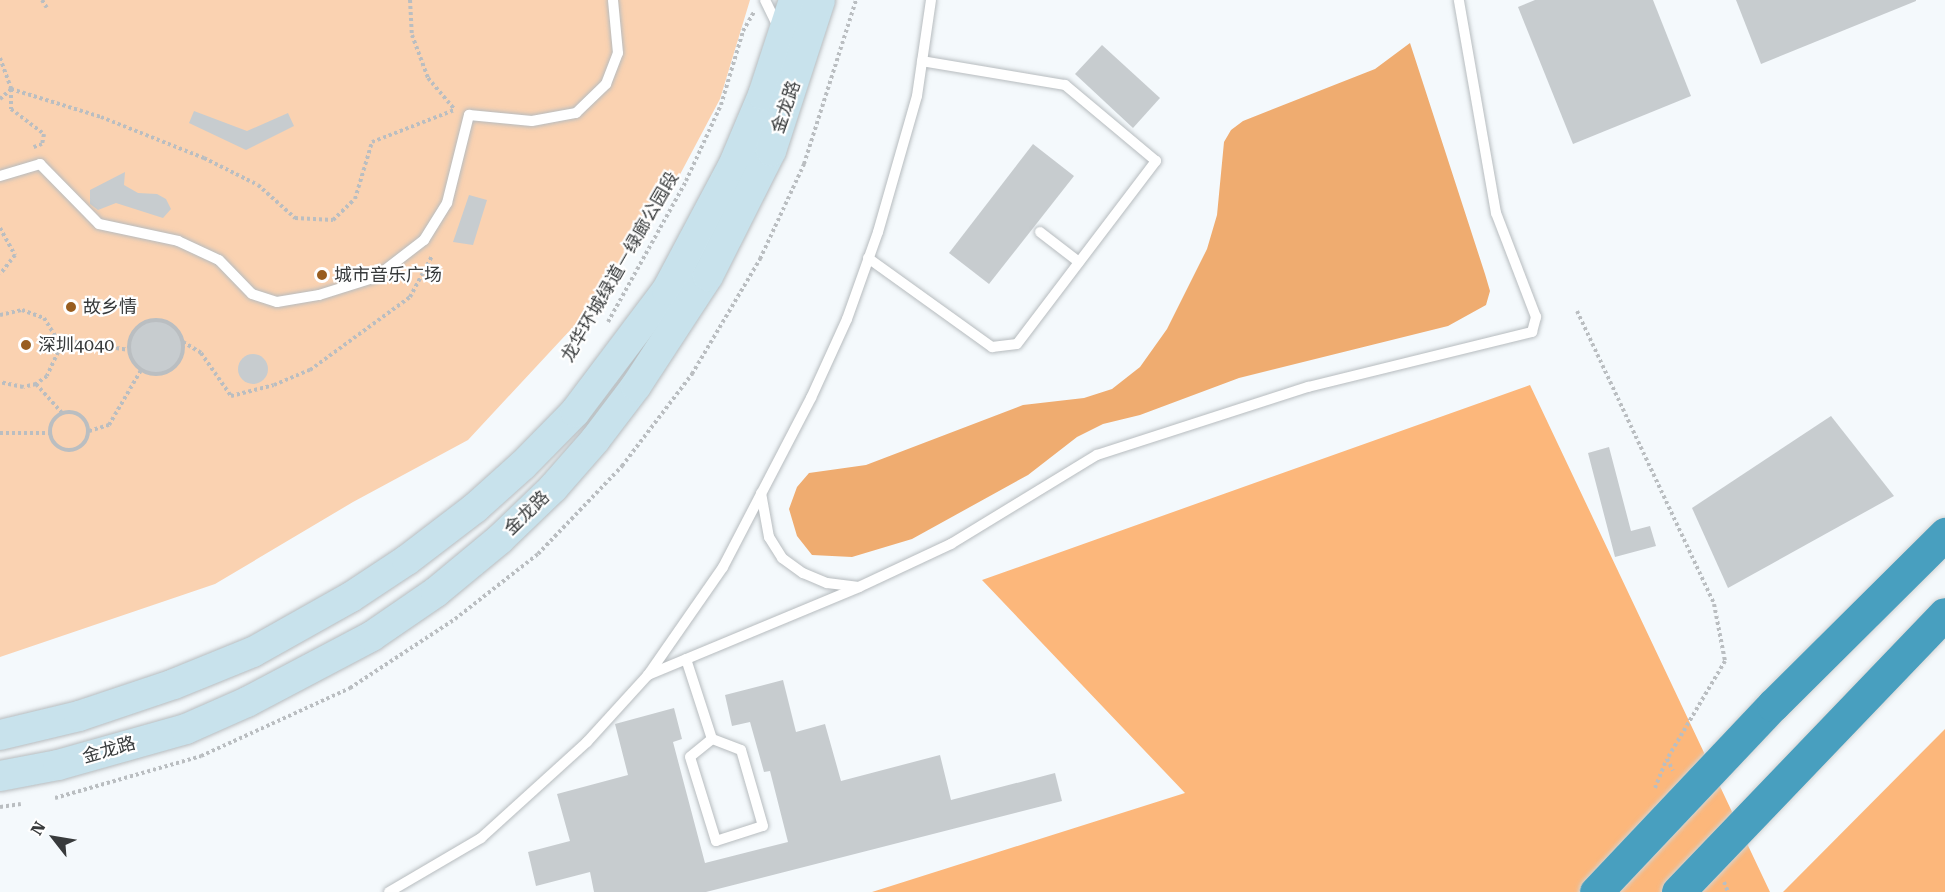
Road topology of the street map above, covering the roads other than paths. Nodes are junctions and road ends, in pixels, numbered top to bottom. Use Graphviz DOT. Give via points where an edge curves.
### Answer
graph roads {
  1 [pos="613,0"];
  2 [pos="794,0"];
  3 [pos="820,0"];
  4 [pos="931,0"];
  5 [pos="1459,0"];
  6 [pos="761,3"];
  7 [pos="781,43"];
  8 [pos="922,61"];
  9 [pos="0,176"];
  10 [pos="1040,232"];
  11 [pos="868,258"];
  12 [pos="1079,262"];
  13 [pos="761,494"];
  14 [pos="1945,534"];
  15 [pos="859,587"];
  16 [pos="1945,614"];
  17 [pos="686,659"];
  18 [pos="648,675"];
  19 [pos="0,735"];
  20 [pos="712,739"];
  21 [pos="0,776"];
  22 [pos="389,892"];
  23 [pos="1596,892"];
  24 [pos="1678,892"];
  1 -- 9 [label="lane" via="618,53 606,84 576,113 532,121 468,115 447,203 424,240 376,277 319,295 277,302 252,294 219,260 178,241 99,224 40,164"];
  2 -- 7 [label="main road, 金龙路"];
  3 -- 21 [label="main road, 金龙路" via="771,151 708,276 642,378 595,440 507,532 436,592 372,636 247,702 186,729 58,765"];
  4 -- 8 [label="lane"];
  5 -- 15 [label="lane" via="1496,213 1536,317 1532,332 1308,387 1096,455 951,544"];
  6 -- 7 [label="lane"];
  7 -- 19 [label="main road, 金龙路" via="733,166 667,290 575,412 475,508 351,597 253,652 78,716"];
  8 -- 11 [label="lane" via="917,96"];
  8 -- 12 [label="lane" via="1065,85 1156,161"];
  10 -- 12 [label="lane"];
  11 -- 12 [label="lane" via="992,347 1017,344"];
  11 -- 13 [label="lane" via="825,368"];
  13 -- 15 [label="lane" via="769,537 782,558 827,583"];
  13 -- 18 [label="lane" via="723,567"];
  14 -- 23 [label="highway, bridge" via="1773,705"];
  15 -- 17 [label="lane"];
  16 -- 24 [label="highway, bridge"];
  17 -- 18 [label="lane"];
  17 -- 20 [label="lane"];
  18 -- 22 [label="lane" via="587,742 481,838"];
  20 -- 20 [label="lane" via="690,757 716,841 763,826 741,750"];
}
